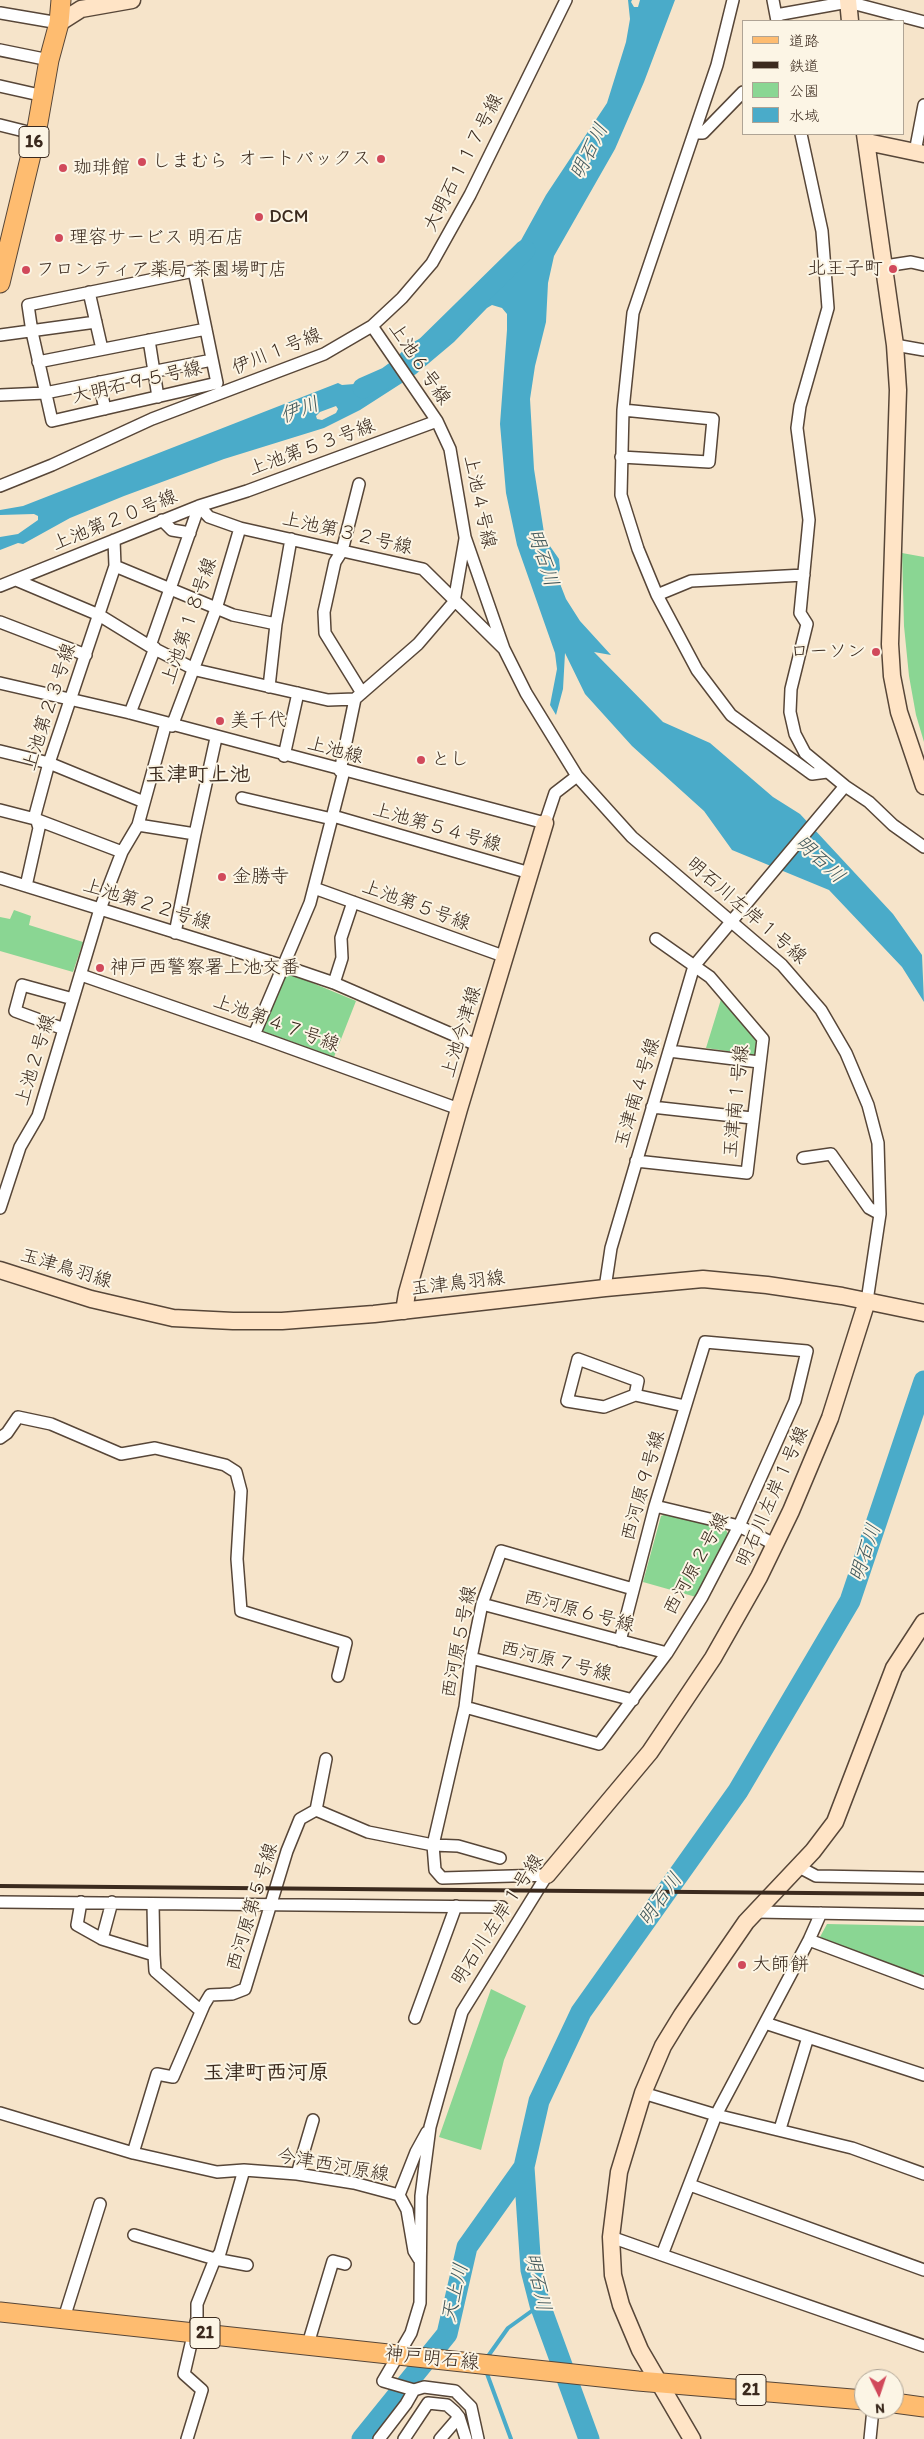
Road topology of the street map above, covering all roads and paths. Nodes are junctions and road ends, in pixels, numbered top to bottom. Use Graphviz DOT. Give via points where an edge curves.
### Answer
graph roads {
  1 [pos="61,0"];
  2 [pos="132,0"];
  3 [pos="566,0"];
  4 [pos="733,0"];
  5 [pos="773,0"];
  6 [pos="848,1"];
  7 [pos="0,13"];
  8 [pos="777,18"];
  9 [pos="850,20"];
  10 [pos="924,22"];
  11 [pos="59,23"];
  12 [pos="0,50"];
  13 [pos="49,60"];
  14 [pos="0,86"];
  15 [pos="742,93"];
  16 [pos="44,96"];
  17 [pos="924,106"];
  18 [pos="0,126"];
  19 [pos="694,133"];
  20 [pos="36,134"];
  21 [pos="801,135"];
  22 [pos="866,138"];
  23 [pos="919,153"];
  24 [pos="924,265"];
  25 [pos="884,266"];
  26 [pos="0,283"];
  27 [pos="89,292"];
  28 [pos="96,322"];
  29 [pos="372,326"];
  30 [pos="206,329"];
  31 [pos="32,332"];
  32 [pos="0,335"];
  33 [pos="149,340"];
  34 [pos="895,345"];
  35 [pos="102,349"];
  36 [pos="924,350"];
  37 [pos="212,360"];
  38 [pos="38,362"];
  39 [pos="155,371"];
  40 [pos="99,382"];
  41 [pos="44,393"];
  42 [pos="0,395"];
  43 [pos="158,396"];
  44 [pos="105,409"];
  45 [pos="623,410"];
  46 [pos="436,421"];
  47 [pos="621,457"];
  48 [pos="359,484"];
  49 [pos="0,486"];
  50 [pos="199,506"];
  51 [pos="162,520"];
  52 [pos="240,528"];
  53 [pos="190,533"];
  54 [pos="465,538"];
  55 [pos="291,539"];
  56 [pos="114,540"];
  57 [pos="342,551"];
  58 [pos="115,566"];
  59 [pos="804,574"];
  60 [pos="16,580"];
  61 [pos="0,586"];
  62 [pos="170,589"];
  63 [pos="657,595"];
  64 [pos="454,602"];
  65 [pos="216,608"];
  66 [pos="99,615"];
  67 [pos="0,622"];
  68 [pos="276,624"];
  69 [pos="152,647"];
  70 [pos="504,649"];
  71 [pos="86,655"];
  72 [pos="192,668"];
  73 [pos="0,683"];
  74 [pos="269,687"];
  75 [pos="298,693"];
  76 [pos="359,696"];
  77 [pos="71,699"];
  78 [pos="130,714"];
  79 [pos="169,724"];
  80 [pos="216,738"];
  81 [pos="0,751"];
  82 [pos="284,756"];
  83 [pos="48,763"];
  84 [pos="342,771"];
  85 [pos="827,772"];
  86 [pos="577,776"];
  87 [pos="845,786"];
  88 [pos="924,786"];
  89 [pos="242,798"];
  90 [pos="144,802"];
  91 [pos="0,810"];
  92 [pos="333,817"];
  93 [pos="35,819"];
  94 [pos="545,823"];
  95 [pos="138,825"];
  96 [pos="195,834"];
  97 [pos="924,847"];
  98 [pos="122,852"];
  99 [pos="530,873"];
  100 [pos="0,878"];
  101 [pos="26,886"];
  102 [pos="314,888"];
  103 [pos="353,902"];
  104 [pos="100,909"];
  105 [pos="730,920"];
  106 [pos="176,933"];
  107 [pos="656,939"];
  108 [pos="506,957"];
  109 [pos="284,966"];
  110 [pos="694,966"];
  111 [pos="80,975"];
  112 [pos="334,984"];
  113 [pos="73,999"];
  114 [pos="64,1029"];
  115 [pos="254,1034"];
  116 [pos="479,1046"];
  117 [pos="669,1051"];
  118 [pos="759,1062"];
  119 [pos="652,1107"];
  120 [pos="459,1109"];
  121 [pos="752,1118"];
  122 [pos="803,1158"];
  123 [pos="636,1161"];
  124 [pos="0,1208"];
  125 [pos="880,1214"];
  126 [pos="0,1270"];
  127 [pos="605,1288"];
  128 [pos="867,1301"];
  129 [pos="404,1311"];
  130 [pos="924,1313"];
  131 [pos="705,1342"];
  132 [pos="635,1395"];
  133 [pos="685,1406"];
  134 [pos="0,1438"];
  135 [pos="656,1506"];
  136 [pos="739,1526"];
  137 [pos="776,1545"];
  138 [pos="633,1589"];
  139 [pos="482,1604"];
  140 [pos="924,1622"];
  141 [pos="620,1641"];
  142 [pos="667,1653"];
  143 [pos="470,1658"];
  144 [pos="338,1676"];
  145 [pos="634,1700"];
  146 [pos="465,1707"];
  147 [pos="326,1759"];
  148 [pos="316,1810"];
  149 [pos="433,1845"];
  150 [pos="500,1858"];
  151 [pos="799,1866"];
  152 [pos="547,1875"];
  153 [pos="924,1878"];
  154 [pos="0,1902"];
  155 [pos="81,1902"];
  156 [pos="112,1902"];
  157 [pos="153,1904"];
  158 [pos="271,1904"];
  159 [pos="456,1906"];
  160 [pos="502,1907"];
  161 [pos="756,1912"];
  162 [pos="821,1913"];
  163 [pos="924,1915"];
  164 [pos="102,1939"];
  165 [pos="809,1940"];
  166 [pos="154,1955"];
  167 [pos="924,1983"];
  168 [pos="201,2011"];
  169 [pos="416,2018"];
  170 [pos="765,2023"];
  171 [pos="808,2037"];
  172 [pos="924,2075"];
  173 [pos="642,2093"];
  174 [pos="0,2113"];
  175 [pos="716,2115"];
  176 [pos="313,2120"];
  177 [pos="430,2126"];
  178 [pos="780,2129"];
  179 [pos="133,2153"];
  180 [pos="244,2170"];
  181 [pos="297,2174"];
  182 [pos="924,2174"];
  183 [pos="690,2185"];
  184 [pos="399,2195"];
  185 [pos="100,2204"];
  186 [pos="134,2235"];
  187 [pos="611,2237"];
  188 [pos="662,2255"];
  189 [pos="215,2259"];
  190 [pos="421,2263"];
  191 [pos="345,2264"];
  192 [pos="247,2265"];
  193 [pos="924,2270"];
  194 [pos="0,2312"];
  195 [pos="64,2318"];
  196 [pos="193,2331"];
  197 [pos="308,2344"];
  198 [pos="924,2346"];
  199 [pos="404,2356"];
  200 [pos="659,2382"];
  201 [pos="414,2390"];
  202 [pos="854,2399"];
  203 [pos="904,2405"];
  204 [pos="924,2407"];
  205 [pos="459,2417"];
  206 [pos="872,2419"];
  207 [pos="187,2439"];
  208 [pos="379,2439"];
  209 [pos="404,2439"];
  210 [pos="440,2439"];
  211 [pos="466,2439"];
  212 [pos="478,2439"];
  213 [pos="692,2439"];
  214 [pos="870,2439"];
  1 -- 11 [label="main road, 16"];
  2 -- 11 [label="street" via="81,9"];
  3 -- 29 [label="street, 大明石１１７号線" via="470,195 432,263"];
  4 -- 19 [label="street"];
  5 -- 8 [label="street"];
  6 -- 8 [label="street"];
  6 -- 9 [label="street"];
  6 -- 10 [label="street"];
  7 -- 11 [label="street"];
  11 -- 13 [label="main road, 16"];
  12 -- 13 [label="street"];
  13 -- 16 [label="main road, 16"];
  14 -- 16 [label="street"];
  15 -- 19 [label="street" via="703,133"];
  16 -- 20 [label="main road, 16"];
  17 -- 23 [label="street"];
  18 -- 20 [label="street"];
  19 -- 45 [label="street" via="633,313"];
  20 -- 26 [label="main road, 16"];
  21 -- 59 [label="street" via="822,231 828,308 800,406 797,428 809,520"];
  22 -- 23 [label="street"];
  22 -- 25 [label="street"];
  24 -- 25 [label="street" via="911,262"];
  25 -- 34 [label="street"];
  27 -- 28 [label="street"];
  27 -- 30 [label="street, 大明石９５号線" via="194,271"];
  27 -- 31 [label="street, 大明石９５号線" via="28,305"];
  28 -- 31 [label="street"];
  28 -- 35 [label="street"];
  29 -- 46 [label="street, 上池６号線"];
  29 -- 49 [label="street, 伊川１号線" via="324,354 152,419"];
  30 -- 33 [label="street"];
  30 -- 37 [label="street, 大明石９５号線"];
  31 -- 32 [label="street"];
  31 -- 38 [label="street, 大明石９５号線"];
  33 -- 35 [label="street"];
  33 -- 39 [label="street"];
  34 -- 36 [label="street"];
  34 -- 88 [label="street" via="898,436 890,644 892,676 899,712"];
  35 -- 38 [label="street"];
  37 -- 39 [label="street"];
  37 -- 43 [label="street, 大明石９５号線" via="217,383"];
  38 -- 41 [label="street, 大明石９５号線"];
  39 -- 40 [label="street"];
  39 -- 43 [label="street"];
  40 -- 41 [label="street"];
  40 -- 44 [label="street"];
  41 -- 42 [label="street"];
  41 -- 44 [label="street, 大明石９５号線" via="52,421"];
  43 -- 44 [label="street, 大明石９５号線"];
  45 -- 47 [label="street"];
  45 -- 47 [label="street" via="713,419 709,462"];
  46 -- 50 [label="street, 上池第５３号線"];
  46 -- 54 [label="street, 上池４号線" via="450,448"];
  47 -- 63 [label="street" via="621,495"];
  48 -- 57 [label="street"];
  50 -- 51 [label="street, 上池第２０号線"];
  50 -- 52 [label="street, 上池第２０号線" via="209,517"];
  50 -- 53 [label="street"];
  51 -- 53 [label="street" via="172,530"];
  51 -- 56 [label="street, 上池第２０号線"];
  52 -- 55 [label="street, 上池第３２号線"];
  52 -- 65 [label="street, 上池第１８号線"];
  53 -- 62 [label="street"];
  54 -- 64 [label="street"];
  54 -- 70 [label="street, 上池４号線"];
  55 -- 57 [label="street, 上池第３２号線"];
  55 -- 68 [label="street"];
  56 -- 58 [label="street, 上池第２３号線"];
  56 -- 60 [label="street, 上池第２０号線"];
  57 -- 64 [label="street, 上池第３２号線" via="422,569"];
  57 -- 76 [label="street" via="335,562 324,612 325,633"];
  58 -- 62 [label="street"];
  58 -- 66 [label="street, 上池第２３号線"];
  59 -- 63 [label="street" via="691,581"];
  59 -- 85 [label="street" via="800,613 807,624 791,689 790,712 795,734 806,754"];
  60 -- 61 [label="street, 上池第２０号線"];
  60 -- 66 [label="street"];
  62 -- 65 [label="street"];
  62 -- 69 [label="street"];
  63 -- 85 [label="street" via="697,670 731,714 812,774"];
  64 -- 70 [label="street, 上池第３２号線"];
  64 -- 76 [label="street" via="418,644"];
  65 -- 68 [label="street"];
  65 -- 72 [label="street, 上池第１８号線"];
  66 -- 69 [label="street"];
  66 -- 71 [label="street, 上池第２３号線"];
  67 -- 71 [label="street"];
  68 -- 74 [label="street"];
  69 -- 72 [label="street"];
  69 -- 78 [label="street"];
  70 -- 86 [label="street, 明石川左岸１号線" via="526,693"];
  71 -- 77 [label="street, 上池第２３号線"];
  72 -- 74 [label="street"];
  72 -- 79 [label="street, 上池第１８号線"];
  73 -- 77 [label="street, 上池線"];
  74 -- 75 [label="street"];
  75 -- 76 [label="street" via="328,700"];
  75 -- 82 [label="street"];
  76 -- 84 [label="street"];
  77 -- 78 [label="street, 上池線"];
  77 -- 83 [label="street, 上池第２３号線"];
  78 -- 79 [label="street, 上池線"];
  79 -- 80 [label="street, 上池線"];
  79 -- 90 [label="street, 上池第１８号線"];
  80 -- 82 [label="street, 上池線"];
  80 -- 96 [label="street"];
  81 -- 83 [label="street"];
  82 -- 84 [label="street, 上池線"];
  83 -- 90 [label="street"];
  83 -- 93 [label="street, 上池第２３号線"];
  84 -- 92 [label="street"];
  84 -- 94 [label="street, 上池線"];
  85 -- 87 [label="street"];
  86 -- 94 [label="street, 上池今津線" via="555,793"];
  86 -- 105 [label="street, 明石川左岸１号線" via="632,837"];
  87 -- 97 [label="street"];
  87 -- 105 [label="street, 玉津南４号線"];
  89 -- 92 [label="street, 上池第５４号線"];
  90 -- 95 [label="street, 上池第１８号線"];
  91 -- 93 [label="street"];
  92 -- 99 [label="street, 上池第５４号線"];
  92 -- 102 [label="street"];
  93 -- 98 [label="street"];
  93 -- 101 [label="street, 上池第２３号線" via="39,828"];
  94 -- 99 [label="street, 上池今津線"];
  95 -- 96 [label="street"];
  95 -- 98 [label="street, 上池第１８号線"];
  96 -- 106 [label="street"];
  98 -- 104 [label="street, 上池２号線"];
  99 -- 108 [label="street, 上池今津線"];
  100 -- 101 [label="street, 上池第２２号線"];
  101 -- 104 [label="street, 上池第２２号線"];
  102 -- 103 [label="street, 上池第５号線"];
  102 -- 109 [label="street"];
  103 -- 108 [label="street, 上池第５号線"];
  103 -- 112 [label="street" via="341,938 342,958"];
  104 -- 106 [label="street, 上池第２２号線"];
  104 -- 111 [label="street, 上池２号線"];
  105 -- 110 [label="street, 玉津南４号線"];
  105 -- 125 [label="street, 明石川左岸１号線" via="782,965 821,1010 846,1053 868,1105 878,1144"];
  106 -- 109 [label="street, 上池第２２号線"];
  107 -- 110 [label="street, 玉津南１号線"];
  108 -- 116 [label="street, 上池今津線"];
  109 -- 112 [label="street, 上池第２２号線"];
  109 -- 115 [label="street"];
  110 -- 117 [label="street, 玉津南４号線"];
  110 -- 118 [label="street, 玉津南１号線" via="710,977 763,1039"];
  111 -- 113 [label="street, 上池２号線"];
  111 -- 115 [label="street, 上池第４７号線"];
  112 -- 116 [label="street, 上池第２２号線"];
  113 -- 114 [label="street, 上池２号線"];
  113 -- 114 [label="street" via="22,985 15,1011"];
  114 -- 124 [label="street, 上池２号線" via="38,1116 20,1147"];
  115 -- 120 [label="street, 上池第４７号線"];
  116 -- 120 [label="street, 上池今津線"];
  117 -- 118 [label="street"];
  117 -- 119 [label="street, 玉津南４号線"];
  118 -- 121 [label="street, 玉津南１号線"];
  119 -- 121 [label="street"];
  119 -- 123 [label="street, 玉津南４号線"];
  120 -- 129 [label="street, 上池今津線"];
  121 -- 123 [label="street, 玉津南１号線" via="747,1173"];
  122 -- 125 [label="street" via="831,1154 869,1208"];
  123 -- 127 [label="street, 玉津南４号線" via="611,1248"];
  125 -- 128 [label="street, 明石川左岸１号線"];
  126 -- 129 [label="street, 玉津鳥羽線" via="91,1299 174,1318 282,1321"];
  127 -- 128 [label="street, 玉津鳥羽線" via="703,1279 767,1285"];
  127 -- 129 [label="street, 玉津鳥羽線"];
  128 -- 130 [label="street, 玉津鳥羽線"];
  128 -- 137 [label="street, 明石川左岸１号線" via="830,1418"];
  131 -- 133 [label="street, 西河原９号線"];
  131 -- 136 [label="street, 西河原２号線" via="807,1351 795,1401"];
  132 -- 132 [label="street" via="604,1407 567,1401 578,1359 638,1381"];
  132 -- 133 [label="street"];
  133 -- 135 [label="street, 西河原９号線"];
  134 -- 144 [label="street" via="7,1434 18,1417 51,1424 121,1454 156,1448 225,1466 236,1472 241,1491 237,1559 241,1611 346,1643"];
  135 -- 136 [label="street"];
  135 -- 138 [label="street, 西河原９号線"];
  136 -- 137 [label="street"];
  136 -- 142 [label="street, 西河原２号線"];
  137 -- 152 [label="street, 明石川左岸１号線" via="713,1658 650,1752"];
  138 -- 139 [label="street, 西河原５号線" via="501,1552"];
  138 -- 141 [label="street, 西河原９号線"];
  139 -- 141 [label="street, 西河原６号線"];
  139 -- 143 [label="street, 西河原５号線"];
  140 -- 151 [label="street" via="894,1668 836,1822"];
  141 -- 142 [label="street, 西河原６号線"];
  142 -- 145 [label="street, 西河原２号線"];
  143 -- 145 [label="street, 西河原７号線"];
  143 -- 146 [label="street, 西河原５号線"];
  145 -- 146 [label="street, 西河原２号線" via="599,1744"];
  146 -- 149 [label="street, 西河原５号線"];
  147 -- 148 [label="street"];
  148 -- 149 [label="street" via="368,1832"];
  148 -- 158 [label="street, 西河原第５号線" via="300,1819"];
  149 -- 150 [label="street" via="458,1846"];
  149 -- 152 [label="street, 西河原５号線" via="435,1870 442,1878"];
  151 -- 153 [label="street" via="816,1876"];
  151 -- 161 [label="street"];
  152 -- 177 [label="street, 明石川左岸１号線" via="462,2012"];
  154 -- 155 [label="street"];
  155 -- 156 [label="street"];
  155 -- 164 [label="street" via="77,1925"];
  156 -- 157 [label="street"];
  156 -- 164 [label="street"];
  157 -- 158 [label="street"];
  157 -- 166 [label="street"];
  158 -- 159 [label="street"];
  158 -- 168 [label="street, 西河原第５号線" via="245,1989 232,1994 210,1995"];
  159 -- 160 [label="street"];
  159 -- 169 [label="street"];
  161 -- 162 [label="street"];
  161 -- 173 [label="street" via="682,2015 663,2046"];
  162 -- 163 [label="street"];
  162 -- 165 [label="street"];
  164 -- 166 [label="street"];
  165 -- 167 [label="street"];
  165 -- 170 [label="street"];
  166 -- 168 [label="street" via="155,1971"];
  168 -- 179 [label="street" via="173,2077 157,2074"];
  170 -- 171 [label="street"];
  170 -- 175 [label="street"];
  171 -- 172 [label="street"];
  171 -- 178 [label="street"];
  173 -- 175 [label="street"];
  173 -- 187 [label="street" via="619,2172"];
  174 -- 179 [label="street, 今津西河原線"];
  175 -- 178 [label="street"];
  175 -- 183 [label="street"];
  176 -- 181 [label="street"];
  177 -- 184 [label="street"];
  177 -- 190 [label="street, 明石川左岸１号線" via="421,2196"];
  178 -- 182 [label="street" via="852,2148"];
  179 -- 180 [label="street, 今津西河原線" via="217,2172"];
  180 -- 181 [label="street, 今津西河原線"];
  180 -- 189 [label="street" via="220,2253"];
  181 -- 184 [label="street, 今津西河原線" via="354,2183"];
  183 -- 188 [label="street"];
  183 -- 193 [label="street"];
  184 -- 190 [label="street, 今津西河原線" via="407,2210 414,2250"];
  185 -- 195 [label="street"];
  186 -- 189 [label="street"];
  187 -- 188 [label="street"];
  187 -- 200 [label="street" via="613,2275 621,2306 640,2350"];
  188 -- 198 [label="street"];
  189 -- 192 [label="street"];
  189 -- 196 [label="street" via="197,2304"];
  190 -- 199 [label="street, 今津西河原線" via="420,2303"];
  191 -- 197 [label="street" via="333,2260"];
  194 -- 195 [label="main road, 神戸明石線 / 21"];
  195 -- 196 [label="main road, 神戸明石線 / 21"];
  196 -- 197 [label="main road, 神戸明石線 / 21"];
  196 -- 207 [label="street" via="184,2374 202,2390"];
  197 -- 199 [label="main road, 神戸明石線 / 21"];
  199 -- 200 [label="main road, 神戸明石線 / 21"];
  199 -- 201 [label="street, 今津西河原線" via="383,2382"];
  200 -- 202 [label="main road, 神戸明石線 / 21"];
  200 -- 213 [label="street"];
  201 -- 208 [label="street"];
  201 -- 212 [label="street, 今津西河原線" via="424,2387 456,2391 471,2407"];
  203 -- 204 [label="main road"];
  205 -- 209 [label="street" via="447,2405 428,2403"];
  205 -- 210 [label="street"];
  205 -- 211 [label="street"];
  206 -- 214 [label="street"];
}
